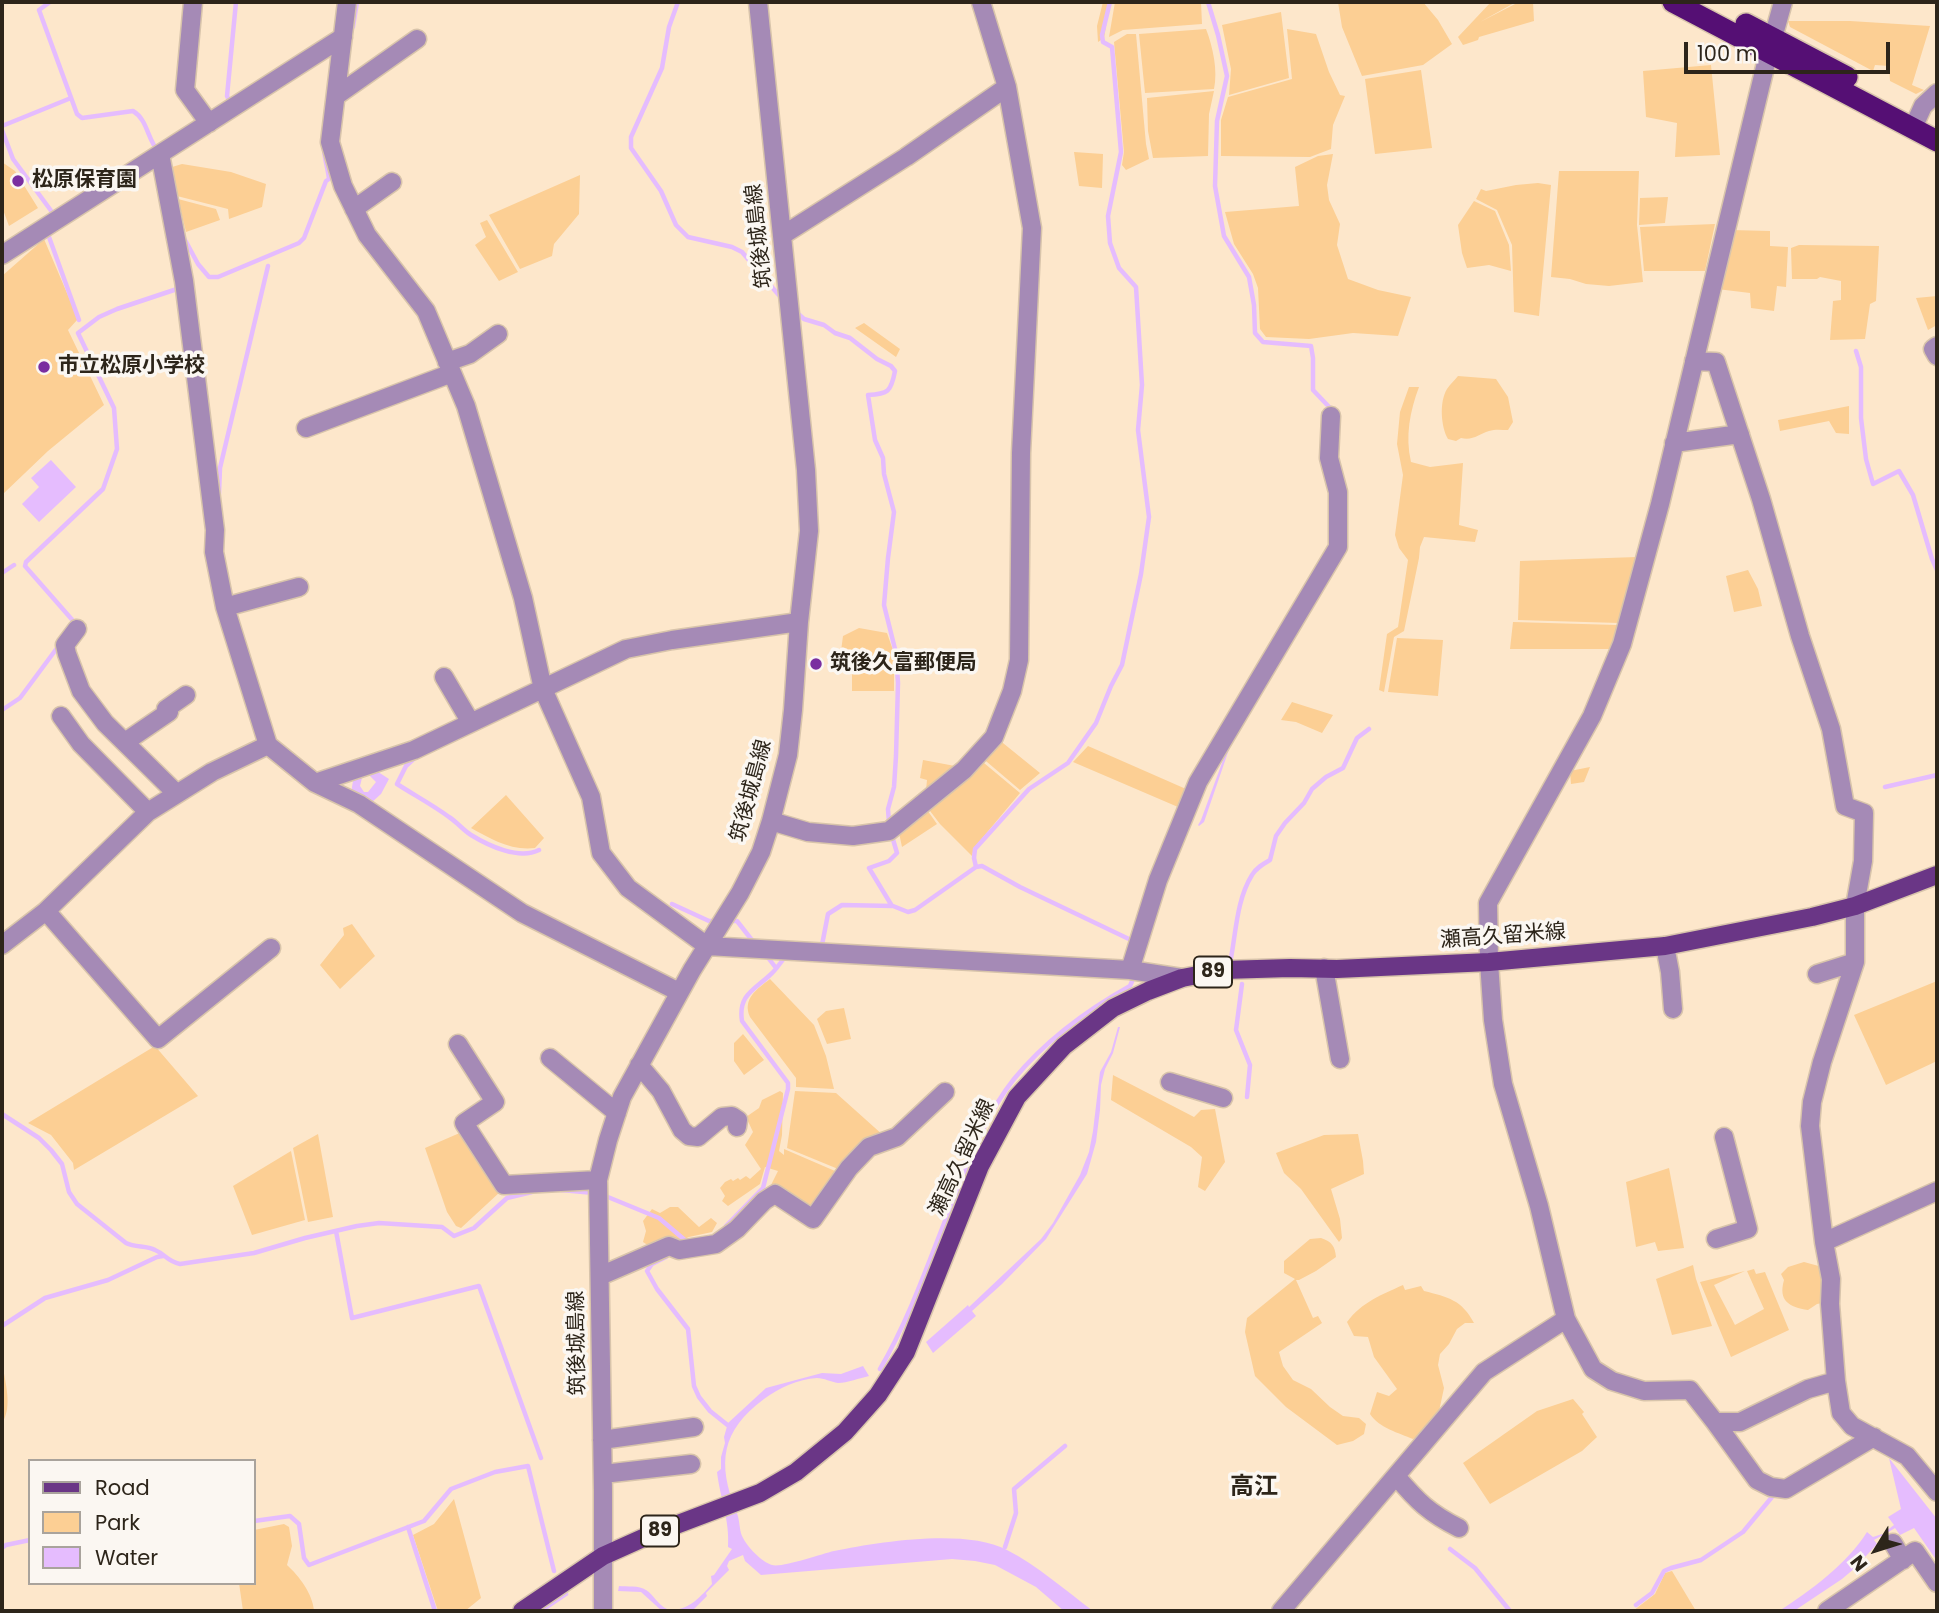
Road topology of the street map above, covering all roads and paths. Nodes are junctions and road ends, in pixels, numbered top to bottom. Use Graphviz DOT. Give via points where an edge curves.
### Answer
graph roads {
  1 [pos="193,2"];
  2 [pos="347,2"];
  3 [pos="758,2"];
  4 [pos="981,2"];
  5 [pos="1673,2"];
  6 [pos="1704,2"];
  7 [pos="1783,2"];
  8 [pos="343,37"];
  9 [pos="417,39"];
  10 [pos="1771,46"];
  11 [pos="1007,87"];
  12 [pos="1937,93"];
  13 [pos="336,96"];
  14 [pos="209,123"];
  15 [pos="1923,123"];
  16 [pos="1937,141"];
  17 [pos="160,155"];
  18 [pos="391,182"];
  19 [pos="354,209"];
  20 [pos="783,235"];
  21 [pos="2,255"];
  22 [pos="498,334"];
  23 [pos="1937,346"];
  24 [pos="1937,356"];
  25 [pos="1694,361"];
  26 [pos="449,367"];
  27 [pos="1331,416"];
  28 [pos="306,428"];
  29 [pos="1740,434"];
  30 [pos="1674,443"];
  31 [pos="299,587"];
  32 [pos="225,607"];
  33 [pos="799,622"];
  34 [pos="77,629"];
  35 [pos="444,677"];
  36 [pos="543,689"];
  37 [pos="186,695"];
  38 [pos="61,716"];
  39 [pos="471,723"];
  40 [pos="125,742"];
  41 [pos="268,745"];
  42 [pos="315,783"];
  43 [pos="177,794"];
  44 [pos="148,812"];
  45 [pos="771,821"];
  46 [pos="1937,875"];
  47 [pos="1854,906"];
  48 [pos="47,911"];
  49 [pos="2,945"];
  50 [pos="707,946"];
  51 [pos="1665,946"];
  52 [pos="271,948"];
  53 [pos="1489,962"];
  54 [pos="1855,962"];
  55 [pos="1324,968"];
  56 [pos="1130,970"];
  57 [pos="1817,974"];
  58 [pos="1182,978"];
  59 [pos="679,992"];
  60 [pos="1673,1009"];
  61 [pos="458,1044"];
  62 [pos="550,1058"];
  63 [pos="1340,1059"];
  64 [pos="639,1065"];
  65 [pos="1170,1082"];
  66 [pos="945,1092"];
  67 [pos="1223,1098"];
  68 [pos="617,1113"];
  69 [pos="737,1127"];
  70 [pos="1724,1137"];
  71 [pos="598,1180"];
  72 [pos="1937,1191"];
  73 [pos="1716,1239"];
  74 [pos="1824,1242"];
  75 [pos="600,1276"];
  76 [pos="1566,1319"];
  77 [pos="1836,1381"];
  78 [pos="1715,1422"];
  79 [pos="694,1427"];
  80 [pos="1874,1437"];
  81 [pos="603,1440"];
  82 [pos="691,1464"];
  83 [pos="603,1474"];
  84 [pos="1396,1476"];
  85 [pos="1937,1492"];
  86 [pos="1459,1528"];
  87 [pos="1893,1543"];
  88 [pos="603,1556"];
  89 [pos="1903,1560"];
  90 [pos="1937,1583"];
  91 [pos="522,1611"];
  92 [pos="603,1611"];
  93 [pos="1281,1611"];
  94 [pos="1827,1611"];
  1 -- 14 [label="street" via="185,90"];
  2 -- 8 [label="street"];
  3 -- 20 [label="street, 筑後城島線"];
  4 -- 11 [label="street"];
  5 -- 10 [label="highway"];
  6 -- 10 [label="highway"];
  7 -- 10 [label="street"];
  8 -- 13 [label="street"];
  8 -- 14 [label="street"];
  9 -- 13 [label="street"];
  10 -- 15 [label="highway"];
  10 -- 25 [label="street"];
  11 -- 20 [label="street"];
  11 -- 45 [label="street" via="1031,228 1021,453 1019,660 1012,691 994,737 964,770 889,831 853,836 808,832"];
  12 -- 15 [label="street" via="1923,106"];
  13 -- 19 [label="street" via="330,142 342,186"];
  14 -- 17 [label="street"];
  15 -- 16 [label="highway"];
  17 -- 21 [label="street"];
  17 -- 32 [label="street" via="184,286 214,552"];
  18 -- 19 [label="street"];
  19 -- 26 [label="street" via="367,234 426,311"];
  20 -- 33 [label="street, 筑後城島線" via="808,507"];
  22 -- 26 [label="street"];
  23 -- 24 [label="street" via="1933,349"];
  25 -- 29 [label="street" via="1716,362"];
  25 -- 30 [label="street"];
  26 -- 28 [label="street"];
  26 -- 36 [label="street" via="466,406 523,598"];
  27 -- 56 [label="street" via="1329,458 1338,492 1338,547 1198,782 1158,880"];
  29 -- 30 [label="street"];
  29 -- 47 [label="street" via="1831,729 1845,806 1864,813 1863,861"];
  30 -- 53 [label="street" via="1622,644 1592,716 1488,904"];
  31 -- 32 [label="street"];
  32 -- 41 [label="street"];
  33 -- 36 [label="street" via="626,649"];
  33 -- 45 [label="street, 筑後城島線" via="788,755"];
  34 -- 40 [label="street" via="65,645 81,691"];
  35 -- 39 [label="street"];
  36 -- 39 [label="street"];
  36 -- 50 [label="street" via="591,797 601,853 628,888"];
  37 -- 40 [label="street"];
  38 -- 44 [label="street" via="81,744"];
  39 -- 42 [label="street" via="414,750"];
  40 -- 43 [label="street"];
  41 -- 42 [label="street"];
  41 -- 43 [label="street"];
  42 -- 59 [label="street" via="359,804 522,913"];
  43 -- 44 [label="street"];
  44 -- 48 [label="street"];
  45 -- 50 [label="street, 筑後城島線" via="756,863"];
  46 -- 47 [label="main road, 瀬高久留米線 / 89"];
  47 -- 51 [label="main road, 瀬高久留米線 / 89"];
  47 -- 54 [label="street"];
  48 -- 49 [label="street"];
  48 -- 52 [label="street" via="158,1039"];
  50 -- 56 [label="street"];
  50 -- 59 [label="street, 筑後城島線"];
  51 -- 53 [label="main road, 瀬高久留米線 / 89"];
  51 -- 60 [label="street"];
  53 -- 55 [label="main road, 瀬高久留米線 / 89"];
  53 -- 76 [label="street" via="1503,1084"];
  54 -- 57 [label="street"];
  54 -- 74 [label="street" via="1812,1102 1810,1126"];
  55 -- 58 [label="main road, 瀬高久留米線 / 89" via="1224,971"];
  55 -- 63 [label="street"];
  56 -- 58 [label="street"];
  58 -- 88 [label="main road, 瀬高久留米線 / 89" via="1113,1008 1064,1046 1017,1097 980,1166 906,1352 878,1395 845,1433 796,1472 760,1493"];
  59 -- 64 [label="street, 筑後城島線"];
  61 -- 71 [label="street" via="495,1102 464,1123 505,1185"];
  62 -- 68 [label="street"];
  64 -- 68 [label="street, 筑後城島線"];
  64 -- 69 [label="street" via="689,1136 698,1137 722,1118 732,1116 738,1120"];
  65 -- 67 [label="street"];
  66 -- 75 [label="street" via="897,1137 869,1147 813,1219 775,1194 716,1244 679,1250 669,1246"];
  68 -- 71 [label="street, 筑後城島線"];
  70 -- 73 [label="street" via="1748,1229"];
  71 -- 75 [label="street, 筑後城島線"];
  72 -- 74 [label="street"];
  74 -- 77 [label="street" via="1831,1279"];
  75 -- 81 [label="street, 筑後城島線"];
  76 -- 78 [label="street" via="1593,1369 1644,1391 1690,1390"];
  76 -- 84 [label="street" via="1484,1372"];
  77 -- 78 [label="street" via="1808,1389 1740,1422"];
  77 -- 80 [label="street" via="1841,1413 1852,1426"];
  78 -- 80 [label="street" via="1758,1480 1771,1488 1786,1489"];
  79 -- 81 [label="street"];
  80 -- 85 [label="street" via="1907,1456"];
  81 -- 83 [label="street, 筑後城島線"];
  82 -- 83 [label="street"];
  83 -- 88 [label="street, 筑後城島線"];
  84 -- 86 [label="street" via="1421,1505"];
  84 -- 93 [label="street"];
  87 -- 89 [label="street"];
  88 -- 91 [label="main road, 瀬高久留米線 / 89"];
  88 -- 92 [label="street, 筑後城島線"];
  89 -- 90 [label="street" via="1915,1551"];
  89 -- 94 [label="street"];
}
